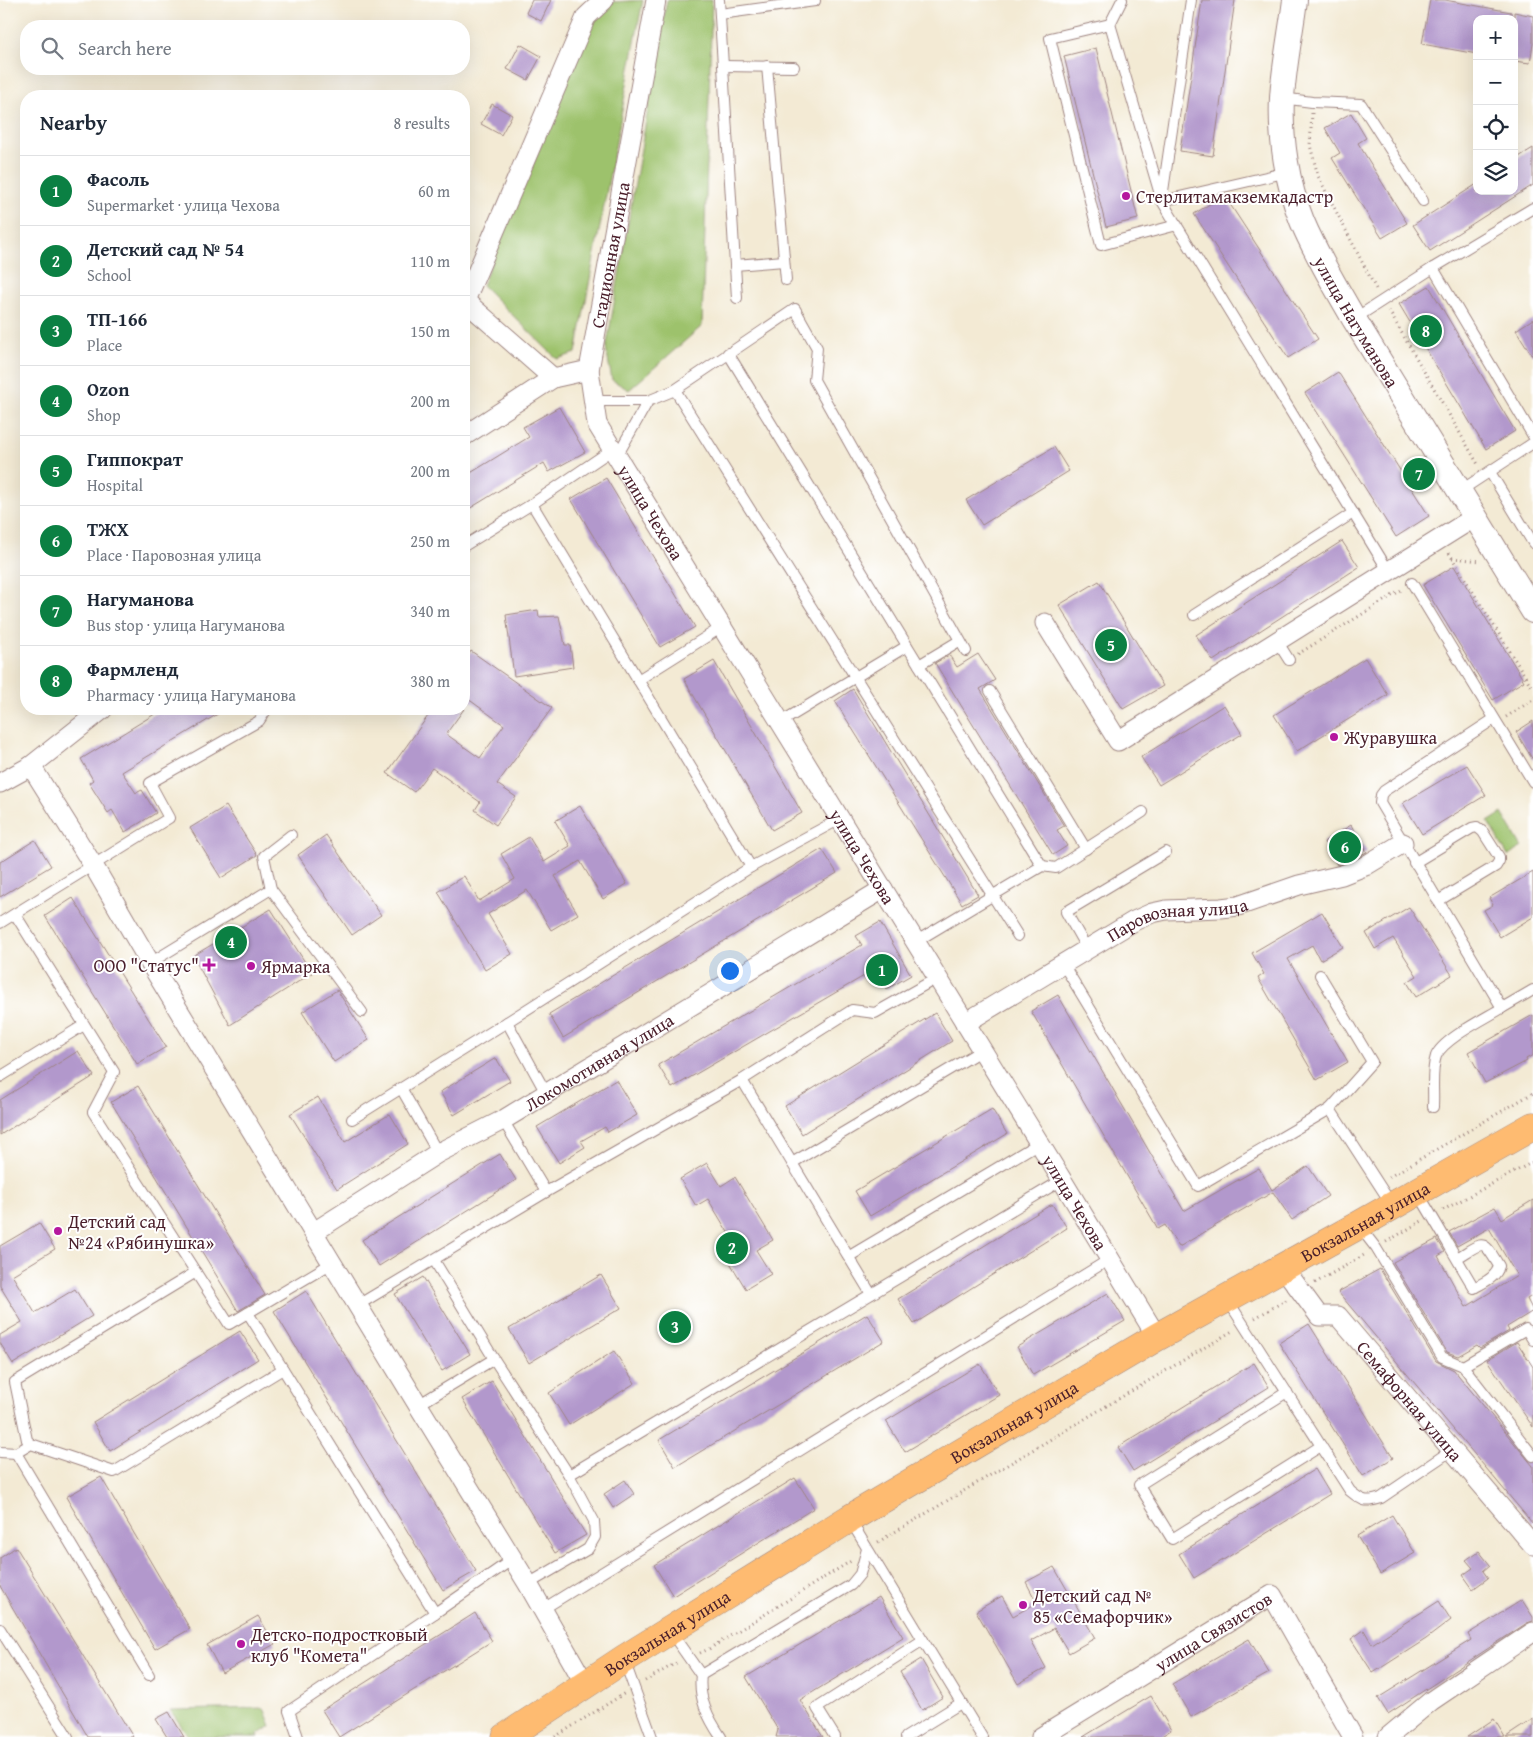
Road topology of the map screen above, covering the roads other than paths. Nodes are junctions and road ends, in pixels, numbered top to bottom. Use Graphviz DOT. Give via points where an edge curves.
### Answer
graph roads {
  1 [pos="604,0"];
  2 [pos="656,0"];
  3 [pos="720,0"];
  4 [pos="1122,0"];
  5 [pos="1191,0"];
  6 [pos="1295,0"];
  7 [pos="815,1"];
  8 [pos="720,14"];
  9 [pos="1110,24"];
  10 [pos="724,66"];
  11 [pos="767,66"];
  12 [pos="794,67"];
  13 [pos="1282,98"];
  14 [pos="1288,172"];
  15 [pos="1162,201"];
  16 [pos="1423,201"];
  17 [pos="1533,208"];
  18 [pos="1177,226"];
  19 [pos="784,261"];
  20 [pos="735,265"];
  21 [pos="1433,268"];
  22 [pos="786,280"];
  23 [pos="470,288"];
  24 [pos="737,298"];
  25 [pos="470,307"];
  26 [pos="1354,319"];
  27 [pos="728,353"];
  28 [pos="589,370"];
  29 [pos="553,378"];
  30 [pos="675,390"];
  31 [pos="648,401"];
  32 [pos="594,402"];
  33 [pos="470,432"];
  34 [pos="1533,436"];
  35 [pos="1533,443"];
  36 [pos="615,452"];
  37 [pos="1490,472"];
  38 [pos="1460,491"];
  39 [pos="532,504"];
  40 [pos="1353,513"];
  41 [pos="1475,517"];
  42 [pos="470,542"];
  43 [pos="1533,543"];
  44 [pos="1389,572"];
  45 [pos="1412,583"];
  46 [pos="1533,611"];
  47 [pos="1194,615"];
  48 [pos="1045,623"];
  49 [pos="722,627"];
  50 [pos="959,641"];
  51 [pos="1277,641"];
  52 [pos="907,646"];
  53 [pos="966,651"];
  54 [pos="1289,660"];
  55 [pos="919,665"];
  56 [pos="855,677"];
  57 [pos="638,680"];
  58 [pos="990,691"];
  59 [pos="95,715"];
  60 [pos="263,715"];
  61 [pos="780,722"];
  62 [pos="1496,722"];
  63 [pos="31,766"];
  64 [pos="1533,782"];
  65 [pos="0,783"];
  66 [pos="1143,812"];
  67 [pos="840,819"];
  68 [pos="291,835"];
  69 [pos="1403,843"];
  70 [pos="1086,849"];
  71 [pos="1166,852"];
  72 [pos="1414,862"];
  73 [pos="93,865"];
  74 [pos="1042,866"];
  75 [pos="751,867"];
  76 [pos="271,889"];
  77 [pos="883,889"];
  78 [pos="993,895"];
  79 [pos="1438,902"];
  80 [pos="14,914"];
  81 [pos="0,923"];
  82 [pos="1018,936"];
  83 [pos="915,942"];
  84 [pos="1087,949"];
  85 [pos="150,963"];
  86 [pos="1063,964"];
  87 [pos="1320,975"];
  88 [pos="937,978"];
  89 [pos="1533,990"];
  90 [pos="1502,1008"];
  91 [pos="362,1012"];
  92 [pos="506,1022"];
  93 [pos="965,1023"];
  94 [pos="84,1025"];
  95 [pos="982,1050"];
  96 [pos="0,1078"];
  97 [pos="742,1080"];
  98 [pos="401,1088"];
  99 [pos="546,1093"];
  100 [pos="1433,1107"];
  101 [pos="1330,1109"];
  102 [pos="352,1119"];
  103 [pos="503,1120"];
  104 [pos="1533,1126"];
  105 [pos="1039,1143"];
  106 [pos="438,1153"];
  107 [pos="792,1163"];
  108 [pos="1062,1180"];
  109 [pos="546,1192"];
  110 [pos="1418,1192"];
  111 [pos="1386,1195"];
  112 [pos="1359,1225"];
  113 [pos="314,1232"];
  114 [pos="848,1257"];
  115 [pos="1456,1258"];
  116 [pos="1110,1259"];
  117 [pos="434,1260"];
  118 [pos="332,1263"];
  119 [pos="1283,1267"];
  120 [pos="196,1272"];
  121 [pos="871,1294"];
  122 [pos="1227,1298"];
  123 [pos="358,1305"];
  124 [pos="248,1313"];
  125 [pos="1156,1337"];
  126 [pos="1533,1340"];
  127 [pos="494,1359"];
  128 [pos="1463,1366"];
  129 [pos="283,1368"];
  130 [pos="1287,1392"];
  131 [pos="418,1405"];
  132 [pos="31,1444"];
  133 [pos="1322,1446"];
  134 [pos="1452,1450"];
  135 [pos="0,1452"];
  136 [pos="16,1453"];
  137 [pos="1533,1456"];
  138 [pos="569,1475"];
  139 [pos="849,1519"];
  140 [pos="1533,1546"];
  141 [pos="867,1549"];
  142 [pos="513,1558"];
  143 [pos="528,1584"];
  144 [pos="543,1609"];
  145 [pos="435,1613"];
  146 [pos="0,1629"];
  147 [pos="670,1631"];
  148 [pos="1533,1632"];
  149 [pos="924,1640"];
  150 [pos="11,1648"];
  151 [pos="0,1652"];
  152 [pos="624,1659"];
  153 [pos="149,1674"];
  154 [pos="701,1675"];
  155 [pos="585,1684"];
  156 [pos="962,1703"];
  157 [pos="68,1737"];
  158 [pos="298,1737"];
  159 [pos="506,1737"];
  160 [pos="652,1737"];
  161 [pos="721,1737"];
  162 [pos="835,1737"];
  163 [pos="906,1737"];
  164 [pos="982,1737"];
  165 [pos="1041,1737"];
  166 [pos="1353,1737"];
  167 [pos="1388,1737"];
  1 -- 23 [label="street" via="586,17"];
  2 -- 28 [label="street, Стадионная улица"];
  3 -- 8 [label="lane"];
  4 -- 9 [label="lane"];
  5 -- 15 [label="lane"];
  6 -- 13 [label="street, улица Нагуманова"];
  7 -- 8 [label="lane"];
  8 -- 10 [label="lane"];
  9 -- 15 [label="lane"];
  9 -- 18 [label="lane" via="1050,38 1101,245"];
  10 -- 11 [label="lane"];
  10 -- 20 [label="lane"];
  11 -- 12 [label="lane"];
  11 -- 19 [label="lane"];
  13 -- 14 [label="street, улица Нагуманова"];
  13 -- 16 [label="lane" via="1361,104"];
  14 -- 15 [label="lane"];
  14 -- 26 [label="street, улица Нагуманова" via="1302,222"];
  15 -- 18 [label="lane"];
  17 -- 21 [label="lane"];
  18 -- 40 [label="lane"];
  19 -- 20 [label="lane"];
  19 -- 22 [label="lane"];
  20 -- 24 [label="lane"];
  21 -- 26 [label="lane"];
  21 -- 34 [label="lane"];
  25 -- 29 [label="street"];
  26 -- 38 [label="street, улица Нагуманова"];
  27 -- 30 [label="lane"];
  27 -- 50 [label="lane" via="795,309 817,348 814,380"];
  27 -- 52 [label="lane"];
  28 -- 29 [label="street"];
  28 -- 32 [label="street, улица Чехова"];
  29 -- 33 [label="street"];
  30 -- 31 [label="lane"];
  30 -- 56 [label="lane"];
  31 -- 32 [label="lane"];
  31 -- 36 [label="lane"];
  32 -- 36 [label="street, улица Чехова" via="597,424"];
  35 -- 37 [label="lane"];
  36 -- 39 [label="lane"];
  36 -- 49 [label="street, улица Чехова"];
  37 -- 38 [label="lane"];
  37 -- 43 [label="lane"];
  38 -- 41 [label="street, улица Нагуманова"];
  39 -- 42 [label="lane"];
  39 -- 57 [label="lane"];
  40 -- 44 [label="lane"];
  40 -- 47 [label="lane"];
  41 -- 44 [label="street"];
  41 -- 46 [label="street, улица Нагуманова"];
  44 -- 51 [label="street"];
  45 -- 62 [label="lane"];
  48 -- 51 [label="street" via="1118,740"];
  49 -- 57 [label="lane"];
  49 -- 61 [label="street, улица Чехова"];
  50 -- 53 [label="lane"];
  50 -- 55 [label="lane"];
  51 -- 54 [label="lane"];
  52 -- 55 [label="lane"];
  52 -- 56 [label="lane"];
  55 -- 74 [label="lane"];
  56 -- 61 [label="lane"];
  56 -- 78 [label="lane"];
  57 -- 75 [label="lane"];
  58 -- 70 [label="lane"];
  59 -- 63 [label="street"];
  60 -- 73 [label="lane" via="259,721 150,783 169,818"];
  61 -- 67 [label="street, улица Чехова"];
  62 -- 64 [label="lane"];
  62 -- 69 [label="lane" via="1384,791 1381,808"];
  63 -- 65 [label="street"];
  63 -- 73 [label="street"];
  66 -- 70 [label="lane"];
  67 -- 75 [label="lane"];
  67 -- 77 [label="street, улица Чехова"];
  68 -- 76 [label="lane" via="264,856"];
  69 -- 72 [label="lane"];
  69 -- 84 [label="street, Паровозная улица" via="1352,872 1238,906 1152,913"];
  70 -- 74 [label="lane" via="1056,868"];
  71 -- 84 [label="lane" via="1066,912"];
  72 -- 79 [label="lane"];
  72 -- 79 [label="lane" via="1477,827 1484,832 1499,857 1496,866"];
  73 -- 80 [label="lane"];
  73 -- 85 [label="street"];
  74 -- 78 [label="lane"];
  75 -- 92 [label="lane"];
  76 -- 85 [label="lane"];
  76 -- 91 [label="lane"];
  77 -- 83 [label="street, улица Чехова"];
  77 -- 99 [label="street, Локомотивная улица"];
  78 -- 82 [label="lane"];
  78 -- 83 [label="lane"];
  79 -- 90 [label="lane"];
  80 -- 81 [label="lane"];
  80 -- 94 [label="lane"];
  83 -- 88 [label="street, улица Чехова"];
  84 -- 86 [label="street, Паровозная улица"];
  85 -- 113 [label="street"];
  86 -- 93 [label="street, Паровозная улица"];
  86 -- 101 [label="lane" via="1198,1186"];
  87 -- 101 [label="lane" via="1372,1062"];
  88 -- 93 [label="street, улица Чехова"];
  88 -- 97 [label="lane" via="875,1013 852,1010"];
  89 -- 90 [label="lane"];
  90 -- 100 [label="lane" via="1449,1040 1439,1051 1434,1067"];
  92 -- 98 [label="lane"];
  92 -- 99 [label="lane"];
  93 -- 95 [label="street, улица Чехова"];
  94 -- 96 [label="lane"];
  94 -- 120 [label="lane" via="114,1072 93,1112"];
  95 -- 105 [label="street, улица Чехова"];
  95 -- 107 [label="lane"];
  97 -- 107 [label="lane"];
  97 -- 109 [label="lane"];
  98 -- 102 [label="lane"];
  98 -- 106 [label="lane"];
  99 -- 103 [label="street, Локомотивная улица"];
  101 -- 111 [label="lane"];
  103 -- 106 [label="street, Локомотивная улица"];
  103 -- 109 [label="lane"];
  104 -- 110 [label="main road, Вокзальная улица"];
  105 -- 108 [label="street, улица Чехова"];
  105 -- 114 [label="lane"];
  106 -- 113 [label="street, Локомотивная улица"];
  107 -- 114 [label="lane"];
  108 -- 116 [label="street, улица Чехова"];
  108 -- 121 [label="lane"];
  109 -- 117 [label="lane"];
  110 -- 111 [label="main road, Вокзальная улица"];
  110 -- 115 [label="lane"];
  111 -- 112 [label="main road, Вокзальная улица"];
  112 -- 119 [label="main road, Вокзальная улица"];
  112 -- 128 [label="lane" via="1442,1357"];
  113 -- 118 [label="street"];
  114 -- 121 [label="lane"];
  115 -- 115 [label="lane" via="1474,1288 1495,1275 1499,1266 1488,1247 1483,1245"];
  116 -- 125 [label="street, улица Чехова"];
  116 -- 144 [label="lane"];
  117 -- 123 [label="lane"];
  117 -- 127 [label="lane"];
  118 -- 123 [label="street"];
  118 -- 124 [label="lane"];
  119 -- 122 [label="main road, Вокзальная улица"];
  119 -- 134 [label="street, Семафорная улица" via="1320,1316 1338,1316"];
  120 -- 124 [label="lane" via="229,1324"];
  120 -- 132 [label="lane" via="15,1382 27,1440"];
  121 -- 138 [label="lane"];
  122 -- 125 [label="main road, Вокзальная улица"];
  122 -- 130 [label="lane"];
  123 -- 131 [label="street"];
  124 -- 129 [label="lane"];
  125 -- 139 [label="main road, Вокзальная улица"];
  126 -- 128 [label="lane" via="1526,1329"];
  127 -- 131 [label="lane"];
  127 -- 138 [label="lane"];
  128 -- 137 [label="lane"];
  129 -- 132 [label="lane" via="114,1472"];
  129 -- 145 [label="lane"];
  130 -- 133 [label="lane"];
  130 -- 133 [label="lane" via="1139,1486 1172,1539"];
  131 -- 142 [label="street"];
  132 -- 136 [label="lane"];
  133 -- 134 [label="lane" via="1350,1492 1370,1502 1381,1498"];
  134 -- 140 [label="street, Семафорная улица"];
  135 -- 136 [label="lane"];
  136 -- 153 [label="lane"];
  138 -- 143 [label="lane" via="594,1520 595,1537 588,1549"];
  139 -- 141 [label="lane"];
  139 -- 147 [label="main road, Вокзальная улица"];
  141 -- 149 [label="lane"];
  141 -- 154 [label="lane" via="860,1574 851,1585"];
  142 -- 143 [label="street"];
  142 -- 145 [label="lane"];
  143 -- 144 [label="street"];
  144 -- 155 [label="street"];
  145 -- 158 [label="lane" via="289,1711"];
  146 -- 150 [label="lane"];
  147 -- 152 [label="main road, Вокзальная улица"];
  147 -- 154 [label="lane"];
  148 -- 167 [label="street" via="1431,1701"];
  149 -- 156 [label="lane"];
  149 -- 162 [label="lane" via="817,1708"];
  150 -- 151 [label="lane"];
  150 -- 157 [label="lane"];
  152 -- 155 [label="main road, Вокзальная улица"];
  152 -- 160 [label="lane"];
  154 -- 161 [label="lane" via="701,1698 712,1725"];
  155 -- 159 [label="main road, Вокзальная улица"];
  156 -- 163 [label="lane"];
  156 -- 164 [label="lane"];
  165 -- 166 [label="street, улица Связистов" via="1272,1596"];
}
